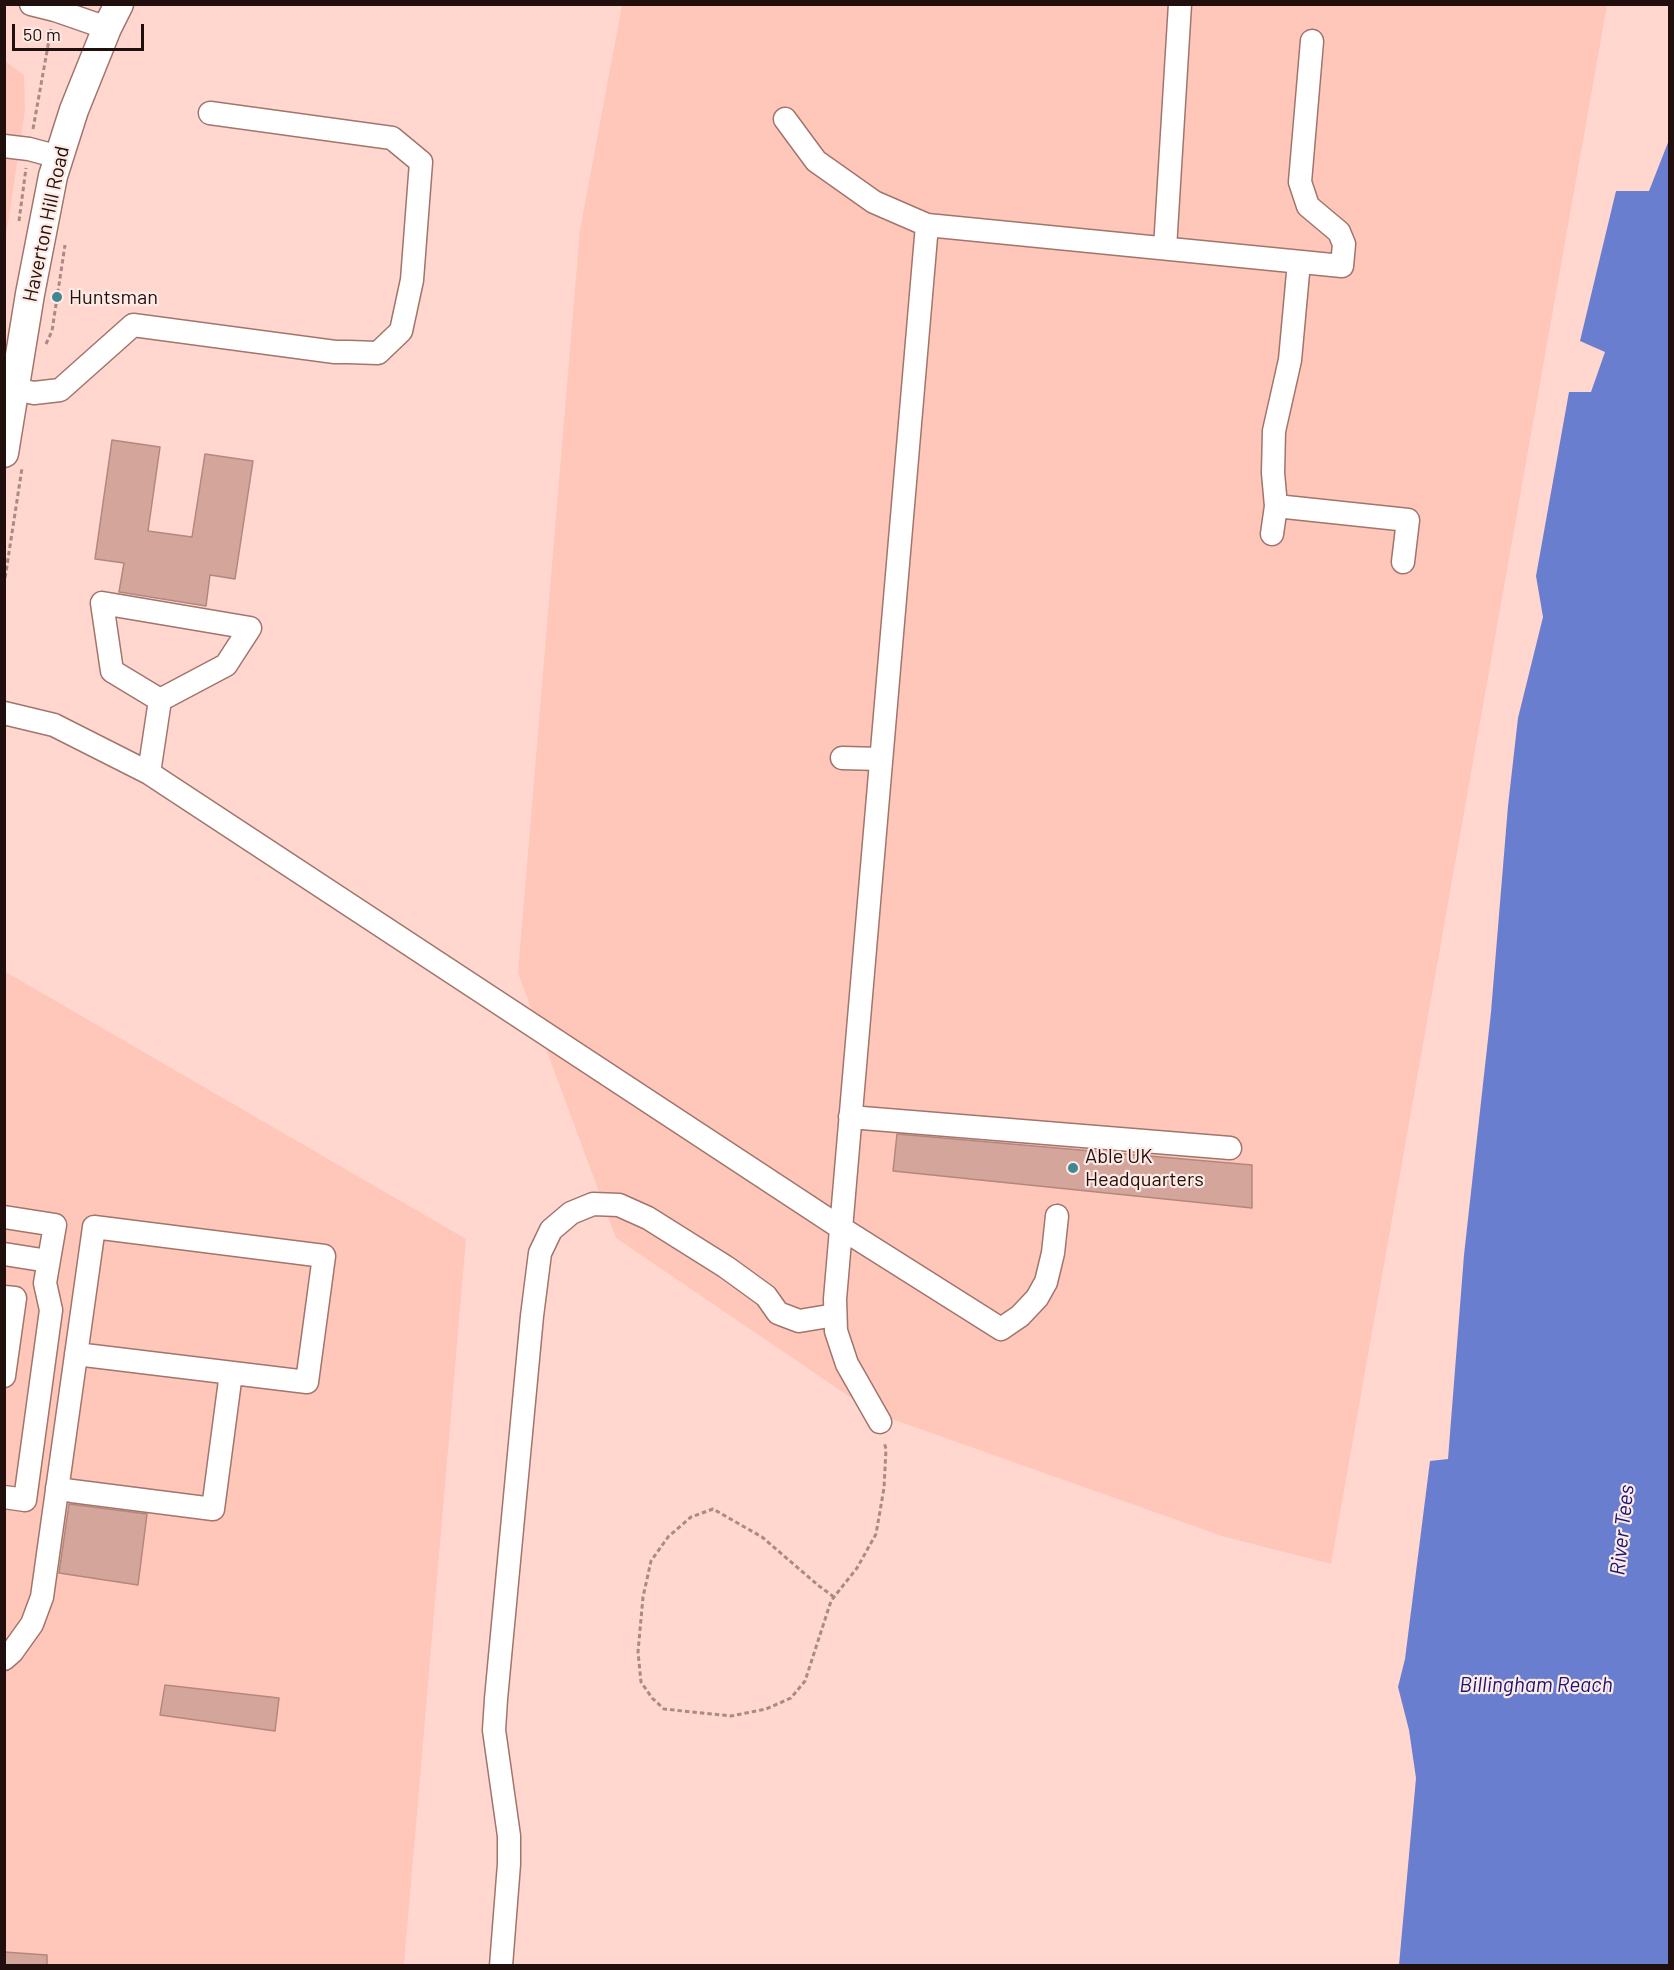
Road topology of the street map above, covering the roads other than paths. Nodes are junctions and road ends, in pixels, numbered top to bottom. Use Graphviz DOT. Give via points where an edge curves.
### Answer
graph roads {
  1 [pos="31,4"];
  2 [pos="1180,4"];
  3 [pos="113,16"];
  4 [pos="1312,40"];
  5 [pos="210,113"];
  6 [pos="785,120"];
  7 [pos="4,146"];
  8 [pos="60,157"];
  9 [pos="927,225"];
  10 [pos="1166,248"];
  11 [pos="1299,262"];
  12 [pos="14,389"];
  13 [pos="14,457"];
  14 [pos="1276,506"];
  15 [pos="1272,534"];
  16 [pos="1403,562"];
  17 [pos="160,700"];
  18 [pos="4,713"];
  19 [pos="842,758"];
  20 [pos="881,759"];
  21 [pos="149,773"];
  22 [pos="850,1117"];
  23 [pos="1230,1148"];
  24 [pos="843,1196"];
  25 [pos="803,1203"];
  26 [pos="1057,1216"];
  27 [pos="4,1217"];
  28 [pos="841,1228"];
  29 [pos="4,1254"];
  30 [pos="48,1261"];
  31 [pos="4,1297"];
  32 [pos="835,1307"];
  33 [pos="76,1354"];
  34 [pos="231,1373"];
  35 [pos="4,1376"];
  36 [pos="880,1422"];
  37 [pos="57,1488"];
  38 [pos="14,1499"];
  39 [pos="4,1659"];
  40 [pos="501,1965"];
  1 -- 3 [label="street"];
  2 -- 10 [label="street"];
  3 -- 8 [label="main road, Haverton Hill Road" via="74,110"];
  4 -- 11 [label="street" via="1300,182 1308,206 1339,232 1344,244 1342,266"];
  5 -- 12 [label="street" via="392,138 421,162 412,280 401,331 378,353 368,353 133,325 60,390 34,393"];
  6 -- 9 [label="street" via="816,161 874,202"];
  7 -- 8 [label="street"];
  8 -- 12 [label="main road, Haverton Hill Road" via="53,176"];
  9 -- 10 [label="street"];
  9 -- 20 [label="street"];
  10 -- 11 [label="street"];
  11 -- 14 [label="street" via="1290,360 1274,431"];
  12 -- 13 [label="main road, Haverton Hill Road"];
  14 -- 15 [label="street"];
  14 -- 16 [label="street" via="1408,520"];
  17 -- 17 [label="street" via="112,671 102,603 250,628 226,664"];
  17 -- 21 [label="street"];
  18 -- 21 [label="street" via="54,725"];
  19 -- 20 [label="street"];
  20 -- 22 [label="street"];
  21 -- 25 [label="street"];
  22 -- 23 [label="street"];
  22 -- 24 [label="street"];
  24 -- 25 [label="street"];
  24 -- 28 [label="street"];
  25 -- 28 [label="street"];
  26 -- 28 [label="street" via="1046,1282 1020,1316 1000,1329"];
  27 -- 30 [label="street" via="55,1225"];
  28 -- 32 [label="street"];
  29 -- 30 [label="street"];
  30 -- 38 [label="street" via="45,1283 51,1310"];
  31 -- 35 [label="street" via="15,1298"];
  32 -- 36 [label="street" via="836,1331 847,1364"];
  32 -- 40 [label="street" via="799,1321 778,1313 766,1296 726,1267 619,1204 593,1204 571,1213 551,1230 540,1253 532,1316 496,1699 495,1740 509,1836"];
  33 -- 34 [label="street"];
  33 -- 34 [label="street" via="94,1227 324,1257 308,1382"];
  33 -- 37 [label="street"];
  34 -- 37 [label="street" via="213,1509"];
  37 -- 39 [label="street" via="42,1597 32,1624"];
}
